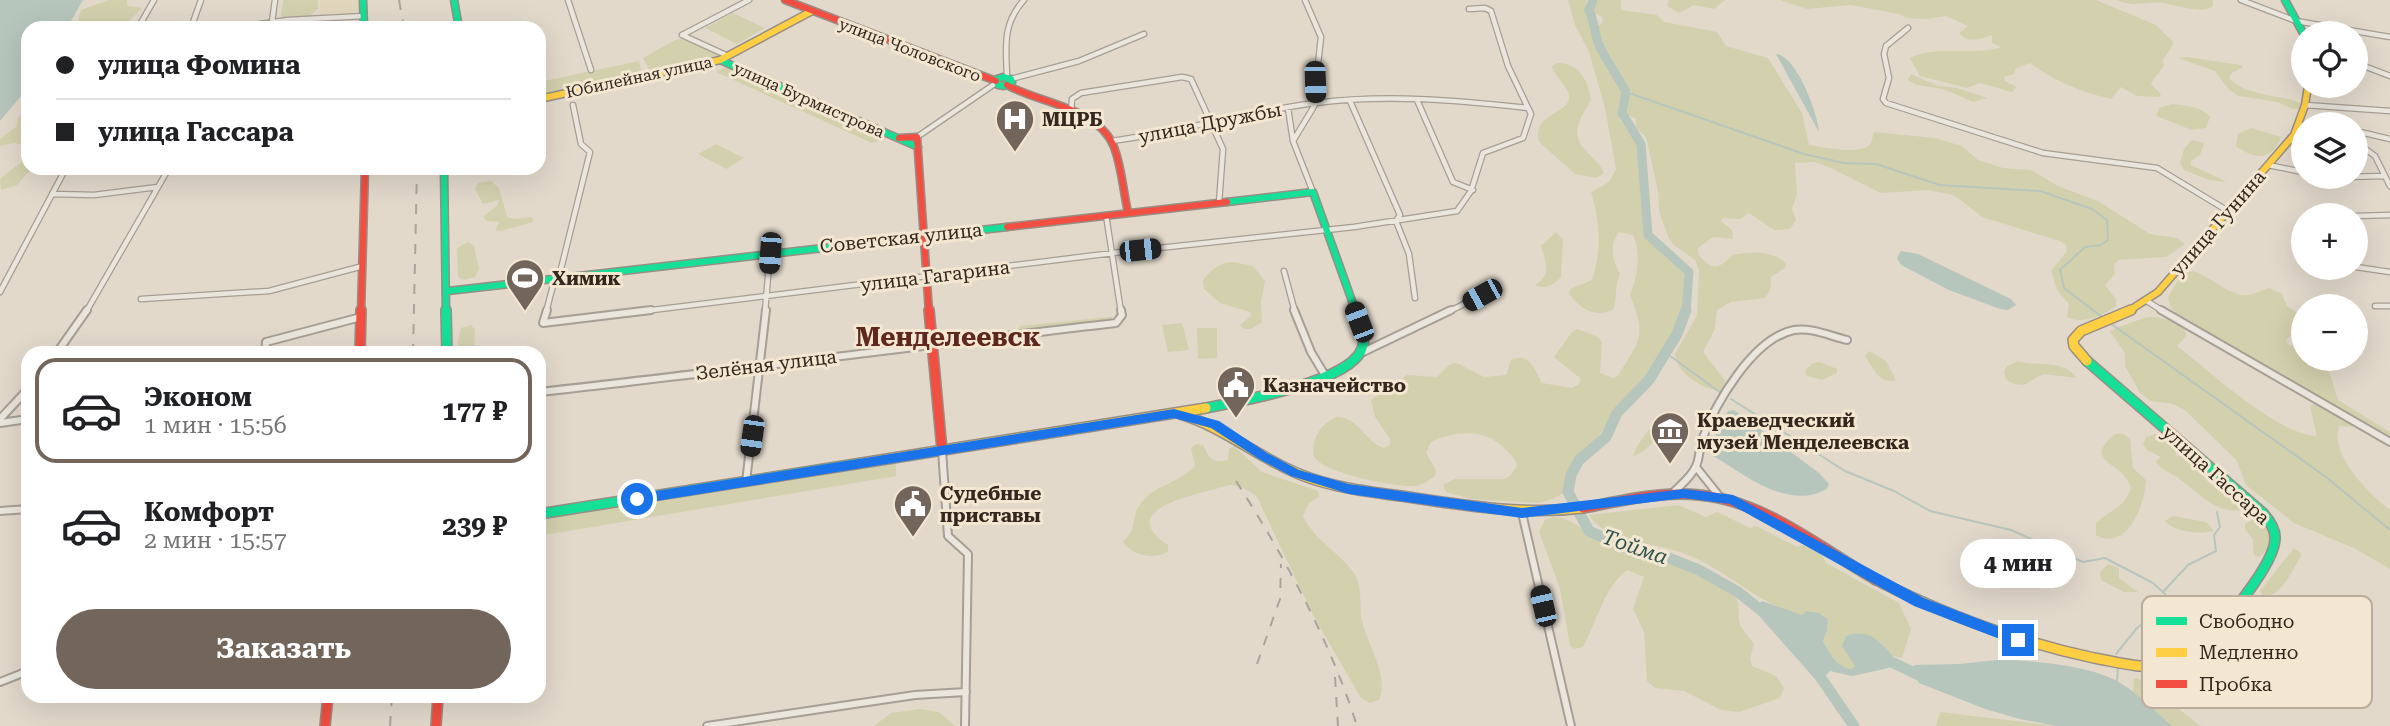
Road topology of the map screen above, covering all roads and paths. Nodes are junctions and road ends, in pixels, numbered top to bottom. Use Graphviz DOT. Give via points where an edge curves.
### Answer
graph roads {
  1 [pos="154,0"];
  2 [pos="201,0"];
  3 [pos="275,0"];
  4 [pos="363,0"];
  5 [pos="454,0"];
  6 [pos="568,0"];
  7 [pos="749,0"];
  8 [pos="785,0"];
  9 [pos="1024,0"];
  10 [pos="1306,0"];
  11 [pos="2241,0"];
  12 [pos="2285,0"];
  13 [pos="1469,9"];
  14 [pos="812,11"];
  15 [pos="364,16"];
  16 [pos="142,21"];
  17 [pos="194,21"];
  18 [pos="272,21"];
  19 [pos="287,21"];
  20 [pos="364,21"];
  21 [pos="458,21"];
  22 [pos="2296,21"];
  23 [pos="1908,28"];
  24 [pos="2368,33"];
  25 [pos="1144,34"];
  26 [pos="2390,37"];
  27 [pos="724,58"];
  28 [pos="2368,68"];
  29 [pos="591,70"];
  30 [pos="2390,76"];
  31 [pos="1009,80"];
  32 [pos="996,82"];
  33 [pos="546,97"];
  34 [pos="2306,98"];
  35 [pos="1417,100"];
  36 [pos="1350,101"];
  37 [pos="1316,103"];
  38 [pos="2305,105"];
  39 [pos="573,106"];
  40 [pos="1288,108"];
  41 [pos="1528,108"];
  42 [pos="2390,111"];
  43 [pos="2304,112"];
  44 [pos="1071,113"];
  45 [pos="1211,121"];
  46 [pos="2368,134"];
  47 [pos="2291,138"];
  48 [pos="2390,139"];
  49 [pos="1111,141"];
  50 [pos="1293,141"];
  51 [pos="918,142"];
  52 [pos="2368,149"];
  53 [pos="2268,165"];
  54 [pos="2381,167"];
  55 [pos="2291,170"];
  56 [pos="2390,170"];
  57 [pos="62,175"];
  58 [pos="165,175"];
  59 [pos="365,175"];
  60 [pos="444,175"];
  61 [pos="2368,176"];
  62 [pos="2384,176"];
  63 [pos="2390,186"];
  64 [pos="158,187"];
  65 [pos="1473,190"];
  66 [pos="1313,192"];
  67 [pos="52,194"];
  68 [pos="1219,202"];
  69 [pos="2228,211"];
  70 [pos="1128,212"];
  71 [pos="1106,215"];
  72 [pos="2390,215"];
  73 [pos="2368,216"];
  74 [pos="1397,218"];
  75 [pos="1326,229"];
  76 [pos="924,235"];
  77 [pos="770,253"];
  78 [pos="1113,253"];
  79 [pos="363,266"];
  80 [pos="2368,269"];
  81 [pos="1284,271"];
  82 [pos="2390,272"];
  83 [pos="928,277"];
  84 [pos="557,278"];
  85 [pos="448,291"];
  86 [pos="0,292"];
  87 [pos="1482,295"];
  88 [pos="767,296"];
  89 [pos="1415,298"];
  90 [pos="141,299"];
  91 [pos="2147,301"];
  92 [pos="2375,306"];
  93 [pos="2390,306"];
  94 [pos="362,317"];
  95 [pos="2090,327"];
  96 [pos="1847,341"];
  97 [pos="932,344"];
  98 [pos="62,346"];
  99 [pos="266,346"];
  100 [pos="360,346"];
  101 [pos="447,346"];
  102 [pos="1359,354"];
  103 [pos="761,368"];
  104 [pos="1326,377"];
  105 [pos="546,391"];
  106 [pos="21,397"];
  107 [pos="1230,402"];
  108 [pos="1174,414"];
  109 [pos="21,420"];
  110 [pos="0,421"];
  111 [pos="1215,425"];
  112 [pos="2390,442"];
  113 [pos="942,450"];
  114 [pos="1696,467"];
  115 [pos="746,482"];
  116 [pos="1671,495"];
  117 [pos="1720,497"];
  118 [pos="21,510"];
  119 [pos="0,511"];
  120 [pos="546,513"];
  121 [pos="1522,513"];
  122 [pos="2242,596"];
  123 [pos="2142,666"];
  124 [pos="21,674"];
  125 [pos="0,682"];
  126 [pos="966,692"];
  127 [pos="327,703"];
  128 [pos="438,703"];
  129 [pos="324,726"];
  130 [pos="436,726"];
  131 [pos="707,726"];
  132 [pos="965,726"];
  133 [pos="1571,726"];
  1 -- 16 [label="street"];
  2 -- 17 [label="street"];
  3 -- 18 [label="street"];
  4 -- 15 [label="main road"];
  5 -- 21 [label="main road"];
  6 -- 29 [label="street"];
  7 -- 27 [label="street" via="682,35"];
  8 -- 14 [label="main road, улица Чоловского"];
  9 -- 31 [label="street" via="1006,23"];
  10 -- 37 [label="street" via="1321,37 1315,67"];
  11 -- 22 [label="street"];
  12 -- 22 [label="main road"];
  13 -- 41 [label="street" via="1491,11 1508,66"];
  14 -- 27 [label="main road, Юбилейная улица"];
  14 -- 32 [label="main road, улица Чоловского"];
  15 -- 19 [label="street"];
  15 -- 20 [label="main road"];
  23 -- 69 [label="street" via="1886,46 1886,103 2055,156 2157,168"];
  24 -- 26 [label="street"];
  25 -- 31 [label="street" via="1079,61"];
  27 -- 33 [label="main road, Юбилейная улица"];
  27 -- 51 [label="main road, улица Бурмистрова" via="899,138"];
  28 -- 30 [label="street"];
  31 -- 32 [label="main road"];
  31 -- 44 [label="main road, улица Чоловского"];
  32 -- 51 [label="street"];
  34 -- 38 [label="main road, улица Гунина"];
  35 -- 36 [label="street, улица Дружбы"];
  35 -- 41 [label="street, улица Дружбы"];
  35 -- 65 [label="street" via="1453,183"];
  36 -- 37 [label="street, улица Дружбы"];
  36 -- 74 [label="street" via="1400,215"];
  37 -- 40 [label="street, улица Дружбы"];
  37 -- 50 [label="street"];
  38 -- 42 [label="street"];
  38 -- 43 [label="main road, улица Гунина"];
  39 -- 84 [label="street" via="581,144 590,152"];
  40 -- 45 [label="street, улица Дружбы"];
  40 -- 50 [label="street"];
  41 -- 65 [label="street" via="1531,114 1523,138 1483,153"];
  44 -- 45 [label="street" via="1072,99 1080,93 1182,77 1194,82"];
  44 -- 49 [label="main road, улица Чоловского" via="1098,126"];
  45 -- 49 [label="street, улица Дружбы"];
  45 -- 68 [label="street" via="1223,149"];
  46 -- 48 [label="street"];
  47 -- 53 [label="main road, улица Гунина"];
  49 -- 70 [label="main road"];
  50 -- 66 [label="street"];
  51 -- 76 [label="main road"];
  52 -- 54 [label="street"];
  53 -- 55 [label="street"];
  53 -- 69 [label="main road, улица Гунина"];
  54 -- 56 [label="street"];
  54 -- 62 [label="street"];
  57 -- 67 [label="street"];
  58 -- 64 [label="street"];
  59 -- 79 [label="main road"];
  60 -- 85 [label="main road"];
  61 -- 62 [label="street"];
  62 -- 63 [label="street"];
  64 -- 67 [label="street" via="94,195"];
  64 -- 98 [label="street"];
  65 -- 74 [label="street, улица Гагарина" via="1457,211"];
  66 -- 68 [label="main road, Советская улица"];
  66 -- 75 [label="main road"];
  67 -- 86 [label="street"];
  68 -- 70 [label="main road, Советская улица"];
  69 -- 91 [label="main road, улица Гунина"];
  70 -- 71 [label="main road, Советская улица"];
  71 -- 76 [label="main road, Советская улица"];
  71 -- 78 [label="street"];
  72 -- 73 [label="street"];
  74 -- 75 [label="street, улица Гагарина"];
  74 -- 89 [label="street" via="1409,254"];
  75 -- 78 [label="street, улица Гагарина"];
  75 -- 102 [label="main road" via="1364,337"];
  76 -- 77 [label="main road, Советская улица"];
  76 -- 83 [label="main road"];
  77 -- 84 [label="main road, Советская улица"];
  77 -- 88 [label="street"];
  78 -- 83 [label="street, улица Гагарина"];
  78 -- 97 [label="street, Зелёная улица" via="1122,315 1118,321"];
  79 -- 90 [label="street" via="268,291"];
  79 -- 94 [label="main road"];
  80 -- 82 [label="street"];
  81 -- 104 [label="street" via="1298,327 1310,356"];
  83 -- 88 [label="street, улица Гагарина"];
  83 -- 97 [label="main road"];
  84 -- 85 [label="main road, Советская улица"];
  84 -- 88 [label="street, улица Гагарина" via="543,323"];
  85 -- 101 [label="main road"];
  87 -- 102 [label="street"];
  88 -- 103 [label="street"];
  91 -- 95 [label="main road, улица Гунина"];
  91 -- 112 [label="street"];
  92 -- 93 [label="street"];
  94 -- 99 [label="street" via="267,342"];
  94 -- 100 [label="main road"];
  95 -- 122 [label="main road, улица Гассара" via="2073,340 2078,352 2263,513 2276,534 2270,557"];
  96 -- 114 [label="street" via="1794,330 1758,350 1705,433"];
  97 -- 103 [label="street, Зелёная улица"];
  97 -- 113 [label="main road"];
  102 -- 104 [label="main road"];
  103 -- 105 [label="street, Зелёная улица"];
  103 -- 115 [label="street"];
  104 -- 107 [label="main road"];
  106 -- 110 [label="street"];
  107 -- 108 [label="main road"];
  107 -- 111 [label="main road" via="1213,414"];
  108 -- 111 [label="main road, улица Гассара"];
  108 -- 113 [label="main road"];
  109 -- 110 [label="street"];
  111 -- 121 [label="main road, улица Гассара" via="1275,463 1325,484"];
  113 -- 115 [label="main road"];
  113 -- 126 [label="street" via="948,536 968,554"];
  114 -- 116 [label="street"];
  114 -- 117 [label="street"];
  115 -- 120 [label="main road"];
  116 -- 117 [label="main road, улица Гассара"];
  116 -- 121 [label="main road, улица Гассара"];
  117 -- 123 [label="main road, улица Гассара" via="1744,505 1919,602 2051,650"];
  118 -- 119 [label="street"];
  121 -- 133 [label="street"];
  124 -- 125 [label="street"];
  126 -- 131 [label="street" via="915,695"];
  126 -- 132 [label="street"];
  127 -- 129 [label="main road"];
  128 -- 130 [label="main road"];
}
